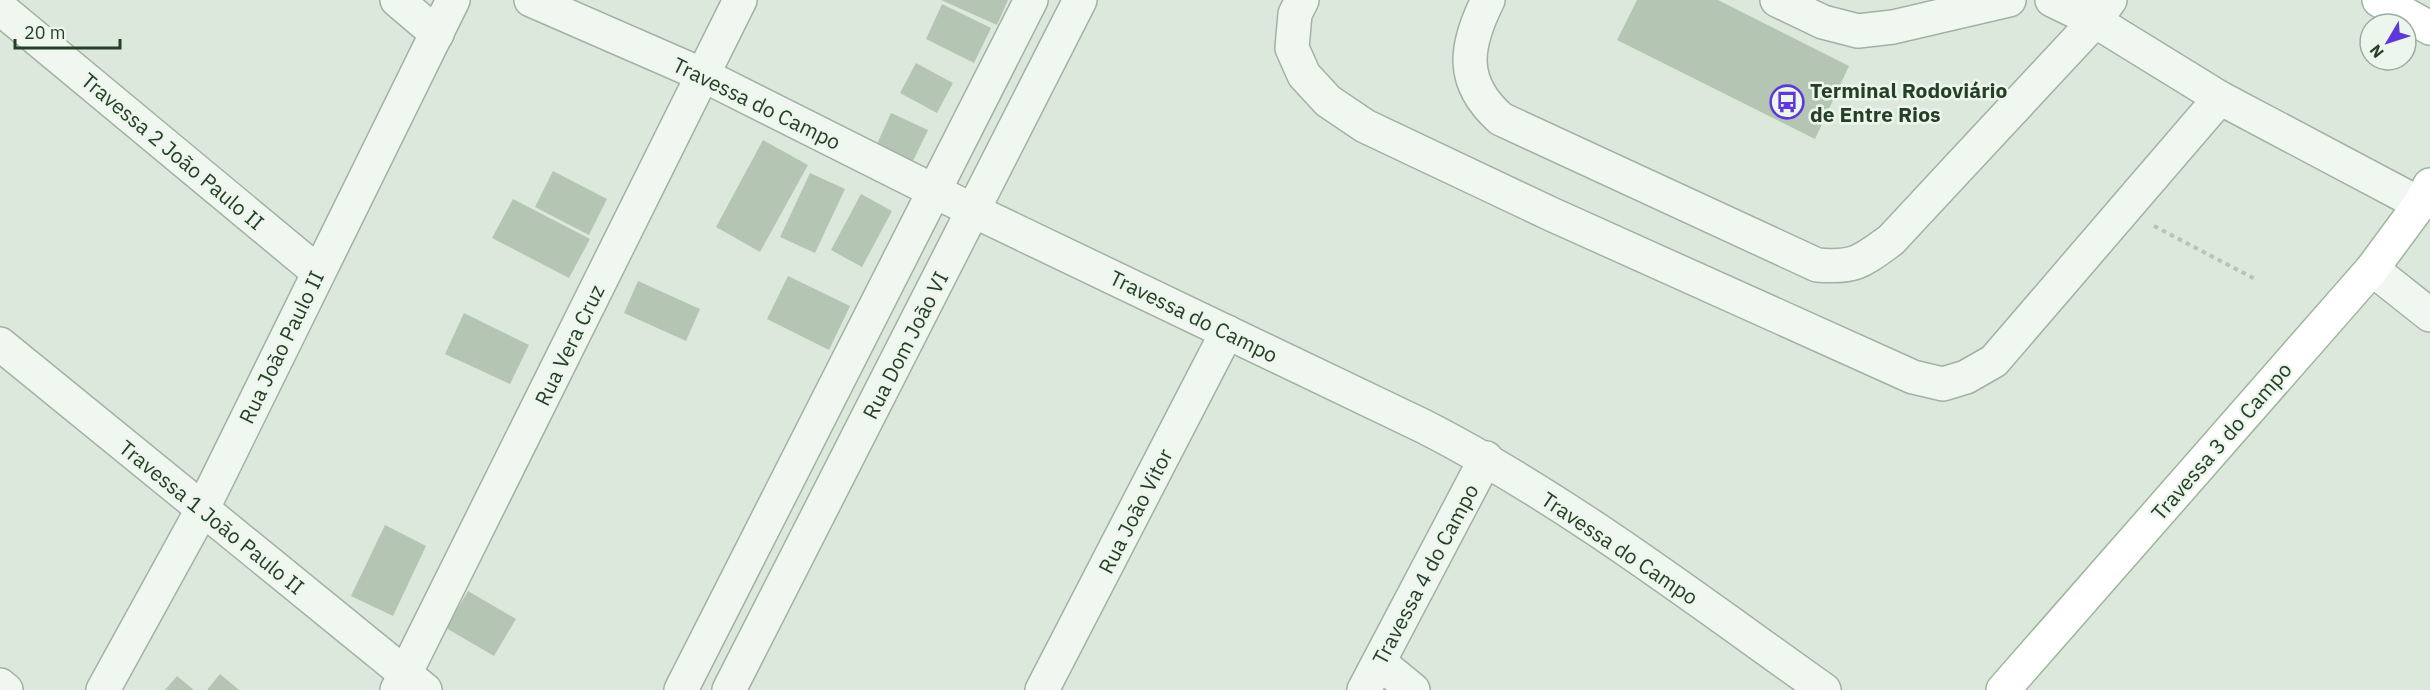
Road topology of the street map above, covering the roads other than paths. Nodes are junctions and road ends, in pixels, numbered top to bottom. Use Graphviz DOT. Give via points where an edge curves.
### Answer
graph roads {
  1 [pos="397,0"];
  2 [pos="453,0"];
  3 [pos="531,0"];
  4 [pos="740,0"];
  5 [pos="1031,0"];
  6 [pos="1080,0"];
  7 [pos="1302,0"];
  8 [pos="1488,0"];
  9 [pos="1777,0"];
  10 [pos="2009,0"];
  11 [pos="2052,0"];
  12 [pos="2379,0"];
  13 [pos="0,8"];
  14 [pos="2103,11"];
  15 [pos="2430,28"];
  16 [pos="437,33"];
  17 [pos="703,75"];
  18 [pos="2220,98"];
  19 [pos="934,192"];
  20 [pos="2425,194"];
  21 [pos="974,211"];
  22 [pos="2372,269"];
  23 [pos="318,272"];
  24 [pos="2430,315"];
  25 [pos="1227,332"];
  26 [pos="0,344"];
  27 [pos="1486,458"];
  28 [pos="202,510"];
  29 [pos="1372,676"];
  30 [pos="0,685"];
  31 [pos="409,685"];
  32 [pos="6,690"];
  33 [pos="103,690"];
  34 [pos="681,690"];
  35 [pos="729,690"];
  36 [pos="1042,690"];
  37 [pos="1413,690"];
  38 [pos="1824,690"];
  39 [pos="2003,690"];
  1 -- 16 [label="street"];
  2 -- 16 [label="street, Rua João Paulo II"];
  3 -- 17 [label="street, Travessa do Campo"];
  4 -- 17 [label="street, Rua Vera Cruz"];
  5 -- 19 [label="street, Rua Dom João VI"];
  6 -- 21 [label="street, Rua Dom João VI"];
  7 -- 18 [label="street" via="1295,14 1292,48 1304,75 1328,101 1365,126 1913,377 1943,384 1966,377 1994,361"];
  8 -- 14 [label="street" via="1475,26 1469,53 1472,81 1485,105 1501,119 1817,265 1844,267 1868,257 1891,240"];
  9 -- 10 [label="street" via="1823,22 1858,31 1893,27"];
  11 -- 14 [label="street"];
  12 -- 15 [label="main road"];
  13 -- 23 [label="street, Travessa 2 João Paulo II"];
  14 -- 18 [label="street"];
  16 -- 23 [label="street, Rua João Paulo II"];
  17 -- 19 [label="street, Travessa do Campo"];
  17 -- 31 [label="street, Rua Vera Cruz"];
  18 -- 20 [label="street"];
  19 -- 21 [label="street, Travessa do Campo"];
  19 -- 34 [label="street, Rua Dom João VI"];
  20 -- 22 [label="main road, Travessa 3 do Campo"];
  21 -- 25 [label="street, Travessa do Campo"];
  21 -- 35 [label="street, Rua Dom João VI"];
  22 -- 24 [label="street"];
  22 -- 39 [label="main road, Travessa 3 do Campo"];
  23 -- 28 [label="street, Rua João Paulo II"];
  25 -- 27 [label="street, Travessa do Campo"];
  25 -- 36 [label="street, Rua João Vitor"];
  26 -- 28 [label="street, Travessa 1 João Paulo II"];
  27 -- 29 [label="street, Travessa 4 do Campo"];
  27 -- 38 [label="street, Travessa do Campo" via="1576,516"];
  28 -- 31 [label="street, Travessa 1 João Paulo II"];
  28 -- 33 [label="street, Rua João Paulo II"];
  29 -- 37 [label="street"];
  30 -- 32 [label="street"];
}
